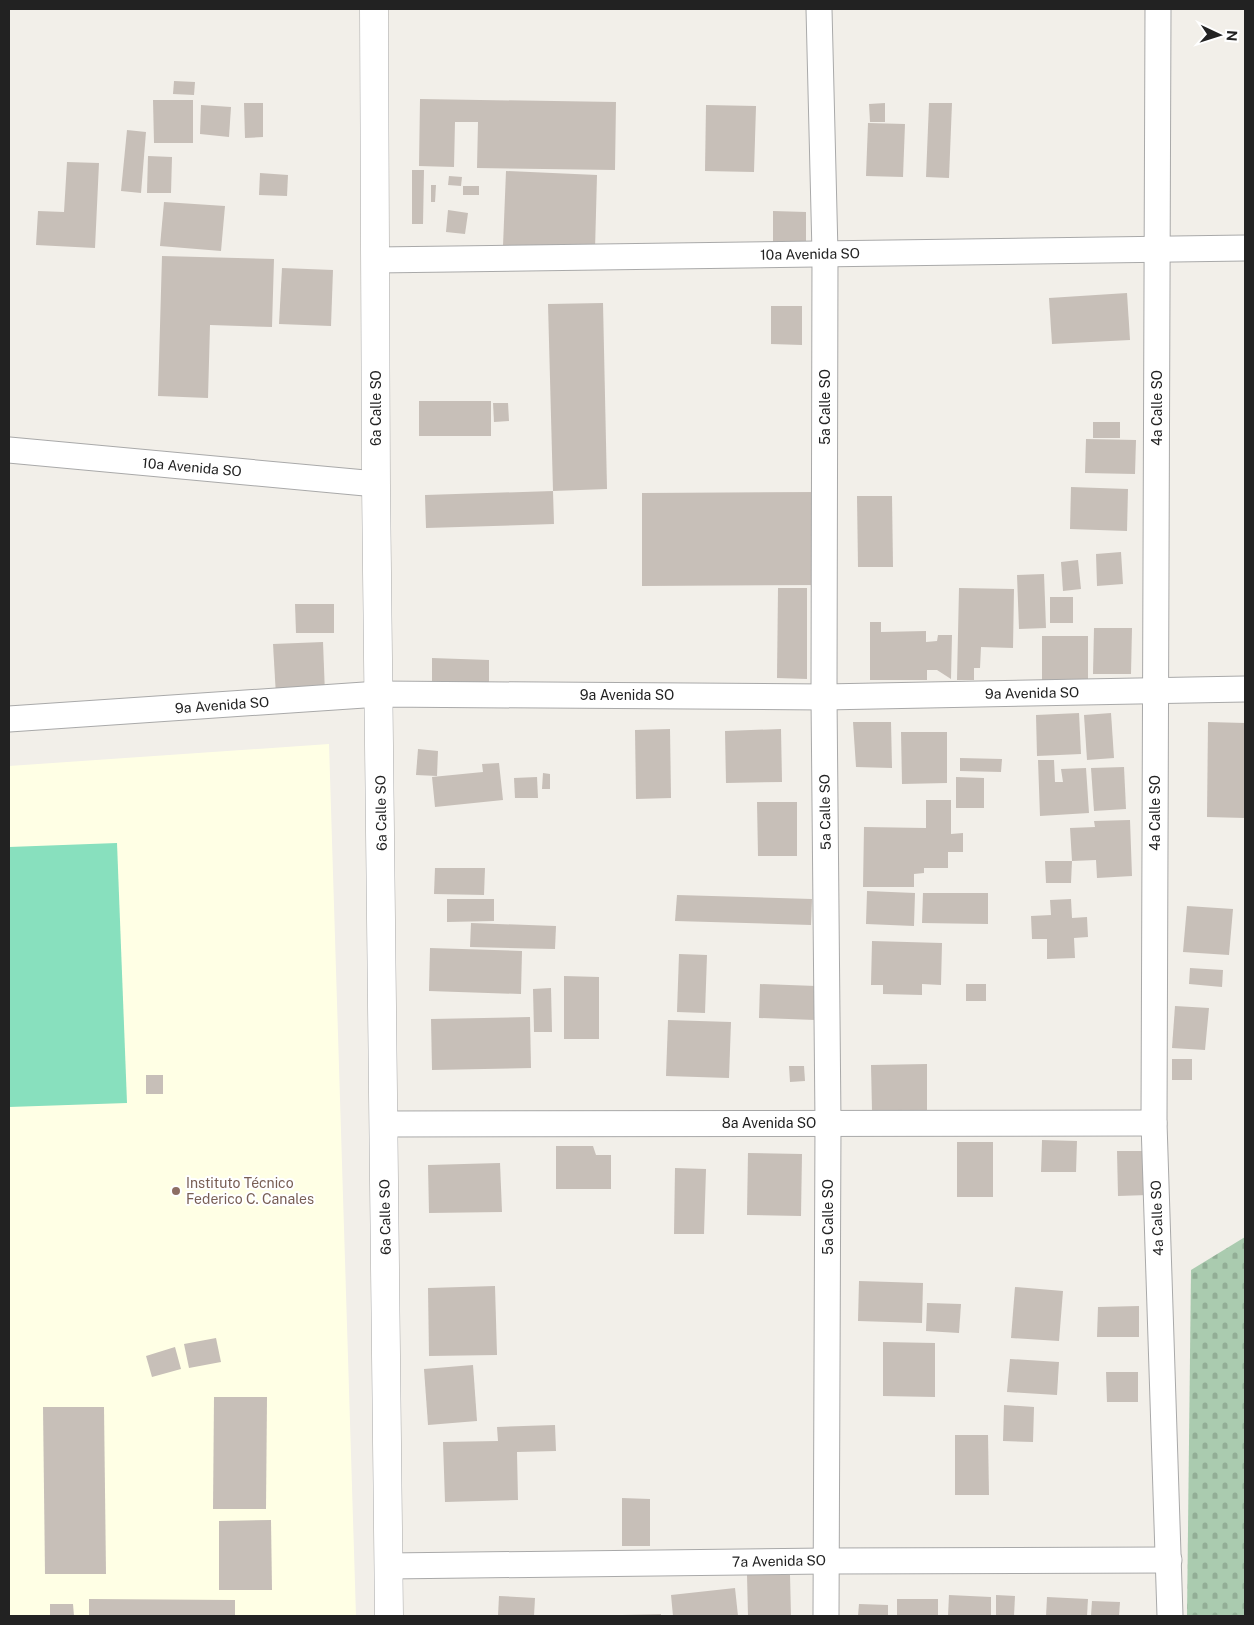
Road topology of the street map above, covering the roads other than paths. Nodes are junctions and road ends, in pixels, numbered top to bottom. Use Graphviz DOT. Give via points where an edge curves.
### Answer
graph roads {
  1 [pos="374,9"];
  2 [pos="820,9"];
  3 [pos="1158,9"];
  4 [pos="1245,248"];
  5 [pos="1157,249"];
  6 [pos="825,253"];
  7 [pos="376,260"];
  8 [pos="9,450"];
  9 [pos="376,484"];
  10 [pos="1245,690"];
  11 [pos="1156,691"];
  12 [pos="379,694"];
  13 [pos="824,697"];
  14 [pos="9,720"];
  15 [pos="1154,1122"];
  16 [pos="828,1123"];
  17 [pos="384,1124"];
  18 [pos="826,1560"];
  19 [pos="1169,1560"];
  20 [pos="388,1566"];
  21 [pos="388,1616"];
  22 [pos="826,1616"];
  23 [pos="1170,1616"];
  1 -- 7 [label="street, 6a Calle SO"];
  2 -- 6 [label="street, 5a Calle SO"];
  3 -- 5 [label="street, 4a Calle SO"];
  4 -- 5 [label="street, 10a Avenida SO"];
  5 -- 6 [label="street, 10a Avenida SO"];
  5 -- 11 [label="street, 4a Calle SO"];
  6 -- 7 [label="street, 10a Avenida SO"];
  6 -- 13 [label="street, 5a Calle SO"];
  7 -- 9 [label="street, 6a Calle SO"];
  8 -- 9 [label="street, 10a Avenida SO"];
  9 -- 12 [label="street, 6a Calle SO"];
  10 -- 11 [label="street, 9a Avenida SO"];
  11 -- 13 [label="street, 9a Avenida SO"];
  11 -- 15 [label="street, 4a Calle SO"];
  12 -- 13 [label="street, 9a Avenida SO"];
  12 -- 14 [label="street, 9a Avenida SO"];
  12 -- 17 [label="street, 6a Calle SO"];
  13 -- 16 [label="street, 5a Calle SO"];
  15 -- 16 [label="street, 8a Avenida SO"];
  15 -- 19 [label="street, 4a Calle SO"];
  16 -- 17 [label="street, 8a Avenida SO"];
  16 -- 18 [label="street, 5a Calle SO"];
  17 -- 20 [label="street, 6a Calle SO"];
  18 -- 19 [label="street, 7a Avenida SO"];
  18 -- 20 [label="street, 7a Avenida SO"];
  18 -- 22 [label="street, 5a Calle SO"];
  19 -- 23 [label="street, 4a Calle SO"];
  20 -- 21 [label="street, 6a Calle SO"];
}
